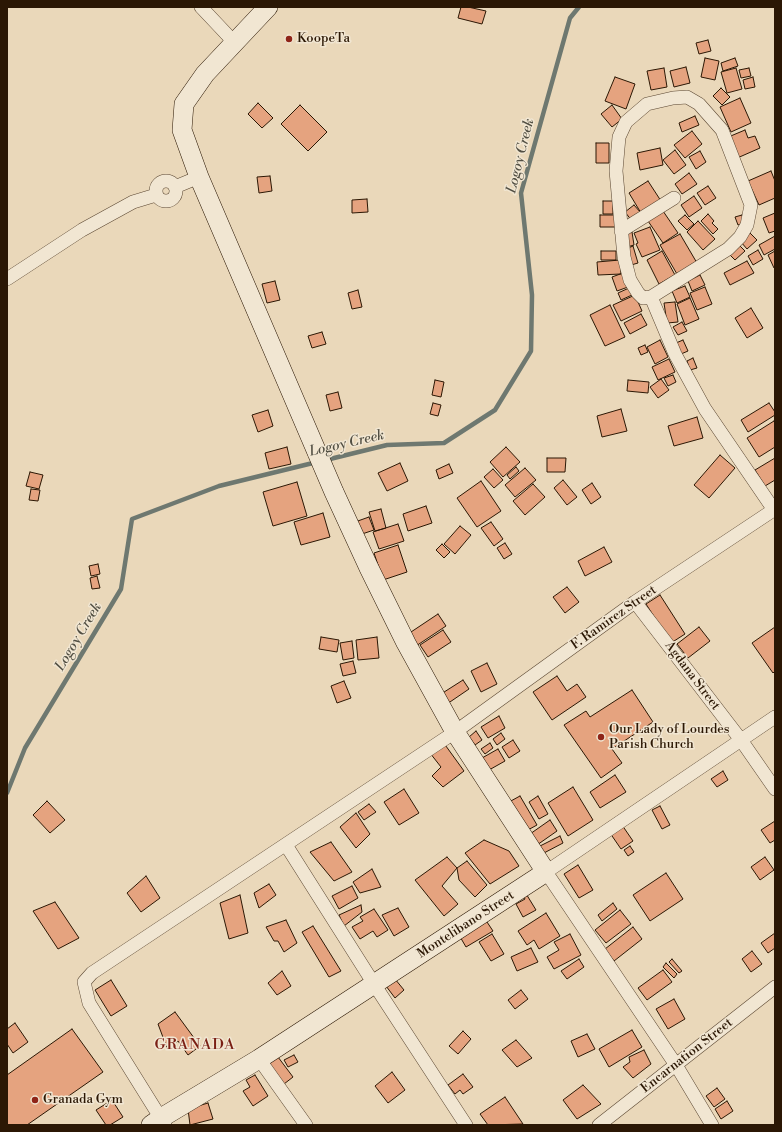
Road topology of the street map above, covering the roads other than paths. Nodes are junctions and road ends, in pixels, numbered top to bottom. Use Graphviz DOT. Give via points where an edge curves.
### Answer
graph roads {
  1 [pos="201,7"];
  2 [pos="268,7"];
  3 [pos="234,42"];
  4 [pos="199,177"];
  5 [pos="674,198"];
  6 [pos="621,231"];
  7 [pos="7,279"];
  8 [pos="651,298"];
  9 [pos="775,510"];
  10 [pos="635,602"];
  11 [pos="775,717"];
  12 [pos="455,732"];
  13 [pos="741,740"];
  14 [pos="775,789"];
  15 [pos="286,845"];
  16 [pos="546,872"];
  17 [pos="374,984"];
  18 [pos="775,987"];
  19 [pos="259,1059"];
  20 [pos="676,1065"];
  21 [pos="159,1123"];
  22 [pos="306,1125"];
  23 [pos="466,1125"];
  24 [pos="598,1125"];
  25 [pos="712,1125"];
  1 -- 3 [label="street"];
  2 -- 3 [label="main road"];
  3 -- 4 [label="main road" via="205,74 184,104 182,130"];
  4 -- 7 [label="street" via="175,187 172,182 164,180 158,184 156,196 133,202 82,230"];
  4 -- 12 [label="main road" via="369,568 406,643"];
  5 -- 6 [label="street"];
  6 -- 8 [label="street" via="630,280 643,298"];
  6 -- 8 [label="street" via="616,170 621,132 626,122 647,104 687,97 699,104 722,130 751,205 747,225 728,249"];
  8 -- 9 [label="street" via="675,354 705,409"];
  9 -- 10 [label="street, F. Ramirez Street"];
  10 -- 12 [label="street, F. Ramirez Street"];
  10 -- 13 [label="street, Agdana Street"];
  11 -- 13 [label="street, Montelibano Street"];
  12 -- 15 [label="street, F. Ramirez Street"];
  12 -- 16 [label="main road"];
  13 -- 14 [label="street, Agdana Street"];
  13 -- 16 [label="street, Montelibano Street"];
  15 -- 17 [label="street"];
  15 -- 21 [label="street, F. Ramirez Street" via="92,973 84,982 89,1003"];
  16 -- 17 [label="main road, Montelibano Street"];
  16 -- 20 [label="street"];
  17 -- 19 [label="main road, Montelibano Street"];
  17 -- 23 [label="street"];
  18 -- 20 [label="street, Encarnation Street"];
  19 -- 21 [label="main road, Montelibano Street"];
  19 -- 22 [label="street"];
  20 -- 24 [label="street, Encarnation Street"];
  20 -- 25 [label="street"];
}
